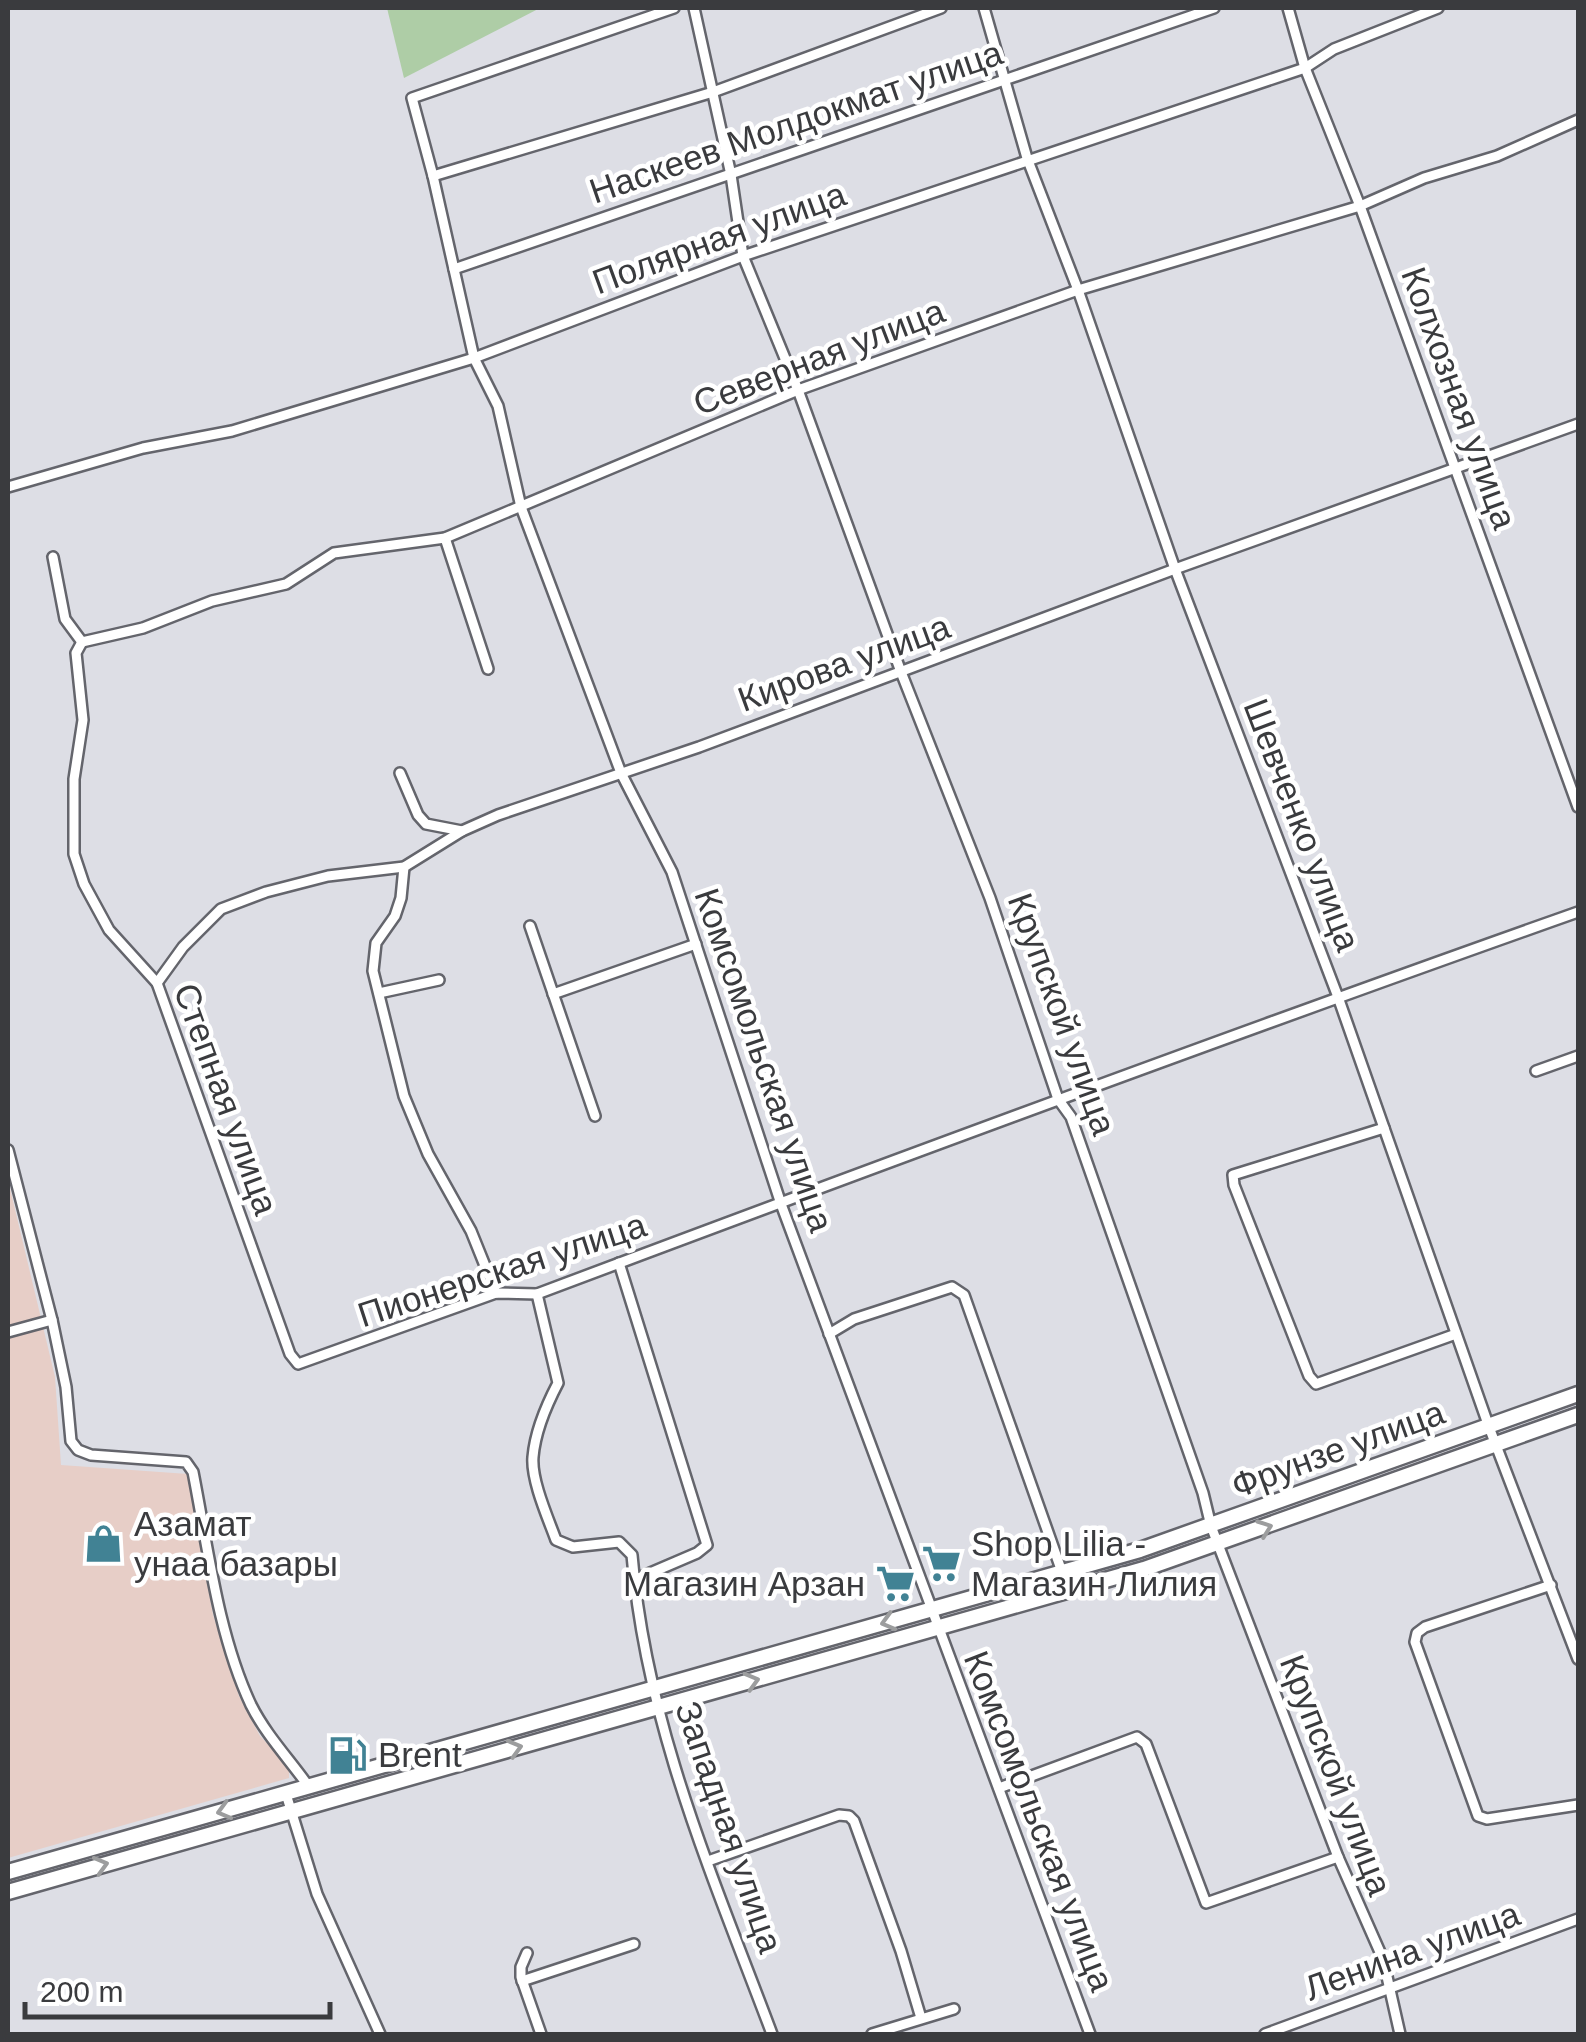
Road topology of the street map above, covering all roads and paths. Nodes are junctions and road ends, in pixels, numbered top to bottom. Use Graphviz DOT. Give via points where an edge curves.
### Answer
graph roads {
  1 [pos="674,8"];
  2 [pos="694,8"];
  3 [pos="940,8"];
  4 [pos="984,8"];
  5 [pos="1214,8"];
  6 [pos="1288,8"];
  7 [pos="1438,8"];
  8 [pos="1305,68"];
  9 [pos="1004,79"];
  10 [pos="713,92"];
  11 [pos="1578,120"];
  12 [pos="1027,158"];
  13 [pos="731,175"];
  14 [pos="434,176"];
  15 [pos="1360,206"];
  16 [pos="742,256"];
  17 [pos="454,270"];
  18 [pos="1078,290"];
  19 [pos="474,358"];
  20 [pos="798,390"];
  21 [pos="1578,424"];
  22 [pos="1455,470"];
  23 [pos="8,487"];
  24 [pos="521,507"];
  25 [pos="445,538"];
  26 [pos="53,558"];
  27 [pos="1175,569"];
  28 [pos="82,642"];
  29 [pos="488,669"];
  30 [pos="901,672"];
  31 [pos="621,773"];
  32 [pos="400,774"];
  33 [pos="1578,807"];
  34 [pos="462,831"];
  35 [pos="404,867"];
  36 [pos="1578,912"];
  37 [pos="530,926"];
  38 [pos="696,944"];
  39 [pos="438,980"];
  40 [pos="158,982"];
  41 [pos="379,993"];
  42 [pos="554,994"];
  43 [pos="1338,997"];
  44 [pos="1578,1056"];
  45 [pos="1536,1071"];
  46 [pos="1058,1100"];
  47 [pos="595,1116"];
  48 [pos="1384,1128"];
  49 [pos="8,1150"];
  50 [pos="782,1204"];
  51 [pos="620,1264"];
  52 [pos="496,1293"];
  53 [pos="537,1294"];
  54 [pos="52,1320"];
  55 [pos="8,1332"];
  56 [pos="828,1334"];
  57 [pos="1456,1334"];
  58 [pos="290,1354"];
  59 [pos="1578,1394"];
  60 [pos="1578,1415"];
  61 [pos="1489,1427"];
  62 [pos="1496,1446"];
  63 [pos="1211,1526"];
  64 [pos="1218,1544"];
  65 [pos="1062,1572"];
  66 [pos="634,1580"];
  67 [pos="1551,1585"];
  68 [pos="930,1610"];
  69 [pos="937,1628"];
  70 [pos="1578,1659"];
  71 [pos="654,1689"];
  72 [pos="658,1708"];
  73 [pos="404,1760"];
  74 [pos="409,1778"];
  75 [pos="309,1788"];
  76 [pos="999,1788"];
  77 [pos="286,1794"];
  78 [pos="1578,1805"];
  79 [pos="291,1812"];
  80 [pos="1338,1858"];
  81 [pos="708,1861"];
  82 [pos="8,1872"];
  83 [pos="8,1892"];
  84 [pos="1578,1919"];
  85 [pos="634,1944"];
  86 [pos="526,1953"];
  87 [pos="522,1981"];
  88 [pos="1389,1988"];
  89 [pos="954,2009"];
  90 [pos="921,2018"];
  91 [pos="380,2034"];
  92 [pos="541,2034"];
  93 [pos="772,2034"];
  94 [pos="872,2034"];
  95 [pos="1090,2034"];
  96 [pos="1265,2034"];
  97 [pos="1400,2034"];
  1 -- 14 [label="street, Комсомольская улица" via="412,98"];
  2 -- 10 [label="street, Крупской улица"];
  3 -- 10 [label="street"];
  4 -- 9 [label="street, Шевченко улица"];
  5 -- 9 [label="street, Наскеев Молдокмат улица"];
  6 -- 8 [label="street, Колхозная улица"];
  7 -- 8 [label="street, Полярная улица" via="1334,49"];
  8 -- 12 [label="street, Полярная улица"];
  8 -- 15 [label="street, Колхозная улица"];
  9 -- 12 [label="street, Шевченко улица"];
  9 -- 13 [label="street, Наскеев Молдокмат улица"];
  10 -- 13 [label="street, Крупской улица"];
  10 -- 14 [label="street"];
  11 -- 15 [label="street, Северная улица"];
  12 -- 16 [label="street, Полярная улица"];
  12 -- 18 [label="street, Шевченко улица"];
  13 -- 16 [label="street, Крупской улица"];
  13 -- 17 [label="street, Наскеев Молдокмат улица"];
  14 -- 17 [label="street, Комсомольская улица"];
  15 -- 18 [label="street, Северная улица"];
  15 -- 22 [label="street, Колхозная улица"];
  16 -- 19 [label="street, Полярная улица"];
  16 -- 20 [label="street, Крупской улица"];
  17 -- 19 [label="street, Комсомольская улица"];
  18 -- 20 [label="street, Северная улица"];
  18 -- 27 [label="street, Шевченко улица"];
  19 -- 23 [label="street, Полярная улица" via="232,432 143,448"];
  19 -- 24 [label="street, Комсомольская улица" via="498,406"];
  20 -- 24 [label="street, Северная улица"];
  20 -- 30 [label="street, Крупской улица"];
  21 -- 22 [label="street, Кирова улица"];
  22 -- 27 [label="street, Кирова улица"];
  22 -- 33 [label="street, Колхозная улица"];
  24 -- 25 [label="street, Северная улица"];
  24 -- 31 [label="street, Комсомольская улица"];
  25 -- 28 [label="street, Северная улица" via="334,553 286,584"];
  25 -- 29 [label="street"];
  26 -- 28 [label="street" via="66,620"];
  27 -- 30 [label="street, Кирова улица"];
  27 -- 43 [label="street, Шевченко улица"];
  28 -- 40 [label="street, Степная улица" via="76,653 83,720 74,779 74,854 109,930"];
  30 -- 31 [label="street, Кирова улица"];
  30 -- 46 [label="street, Крупской улица" via="990,898"];
  31 -- 34 [label="street, Кирова улица"];
  31 -- 38 [label="street, Комсомольская улица" via="672,872"];
  32 -- 34 [label="street" via="426,824"];
  34 -- 35 [label="street, Кирова улица"];
  35 -- 40 [label="street, Кирова улица" via="328,876 221,909"];
  35 -- 41 [label="street" via="402,898 376,944"];
  36 -- 43 [label="street, Пионерская улица"];
  37 -- 42 [label="street"];
  38 -- 42 [label="street"];
  38 -- 50 [label="street, Комсомольская улица"];
  39 -- 41 [label="street"];
  40 -- 58 [label="street, Степная улица"];
  41 -- 52 [label="street" via="404,1096"];
  42 -- 47 [label="street"];
  43 -- 46 [label="street, Пионерская улица"];
  43 -- 48 [label="street, Шевченко улица"];
  44 -- 45 [label="street"];
  46 -- 50 [label="street, Пионерская улица"];
  46 -- 63 [label="street, Крупской улица" via="1071,1117"];
  48 -- 57 [label="street, Шевченко улица"];
  48 -- 57 [label="street" via="1233,1175 1234,1186 1316,1384"];
  49 -- 54 [label="street"];
  50 -- 51 [label="street, Пионерская улица"];
  50 -- 56 [label="street, Комсомольская улица"];
  51 -- 53 [label="street, Пионерская улица"];
  51 -- 66 [label="street" via="707,1545"];
  52 -- 53 [label="street, Пионерская улица"];
  52 -- 58 [label="street, Пионерская улица" via="310,1362 298,1364"];
  53 -- 66 [label="street, Западная улица" via="558,1383 532,1460 543,1504 556,1540 573,1547 619,1542 632,1555"];
  54 -- 55 [label="street"];
  54 -- 75 [label="street" via="71,1441 78,1450 116,1459 177,1459 193,1472 221,1614 250,1703"];
  56 -- 65 [label="street" via="952,1288 964,1295"];
  56 -- 68 [label="street, Комсомольская улица"];
  57 -- 61 [label="street, Шевченко улица"];
  59 -- 61 [label="main road, Фрунзе улица"];
  60 -- 62 [label="main road, Фрунзе улица"];
  61 -- 62 [label="street, Шевченко улица"];
  61 -- 63 [label="main road, Фрунзе улица"];
  64 -- 62 [label="main road, Фрунзе улица, one-way"];
  62 -- 67 [label="street, Шевченко улица"];
  63 -- 64 [label="street, Крупской улица"];
  63 -- 65 [label="main road, Фрунзе улица"];
  64 -- 69 [label="main road, Фрунзе улица"];
  64 -- 80 [label="street, Крупской улица"];
  65 -- 68 [label="main road, Фрунзе улица"];
  66 -- 71 [label="street, Западная улица"];
  67 -- 70 [label="street, Шевченко улица"];
  67 -- 78 [label="street" via="1425,1627 1416,1642 1478,1816"];
  68 -- 69 [label="street, Комсомольская улица"];
  68 -- 71 [label="main road, Фрунзе улица, one-way"];
  72 -- 69 [label="main road, Фрунзе улица, one-way"];
  69 -- 76 [label="street, Комсомольская улица"];
  71 -- 72 [label="street, Западная улица"];
  71 -- 73 [label="main road, Фрунзе улица"];
  74 -- 72 [label="main road, Фрунзе улица, one-way"];
  72 -- 81 [label="street, Западная улица"];
  73 -- 74 [label="main road"];
  73 -- 75 [label="main road, Фрунзе улица"];
  74 -- 79 [label="main road, Фрунзе улица"];
  75 -- 77 [label="main road, Фрунзе улица"];
  76 -- 80 [label="street" via="1136,1737 1146,1744 1206,1903"];
  76 -- 95 [label="street, Комсомольская улица"];
  77 -- 79 [label="street"];
  77 -- 82 [label="main road, Фрунзе улица, one-way"];
  83 -- 79 [label="main road, Фрунзе улица, one-way"];
  79 -- 91 [label="street" via="317,1894"];
  80 -- 88 [label="street, Крупской улица" via="1383,1959"];
  81 -- 90 [label="street" via="849,1816"];
  81 -- 93 [label="street, Западная улица"];
  84 -- 88 [label="street, Ленина улица"];
  85 -- 87 [label="street"];
  86 -- 87 [label="street"];
  87 -- 92 [label="street"];
  88 -- 96 [label="street, Ленина улица"];
  88 -- 97 [label="street, Крупской улица"];
  89 -- 90 [label="street"];
  90 -- 94 [label="street"];
}
